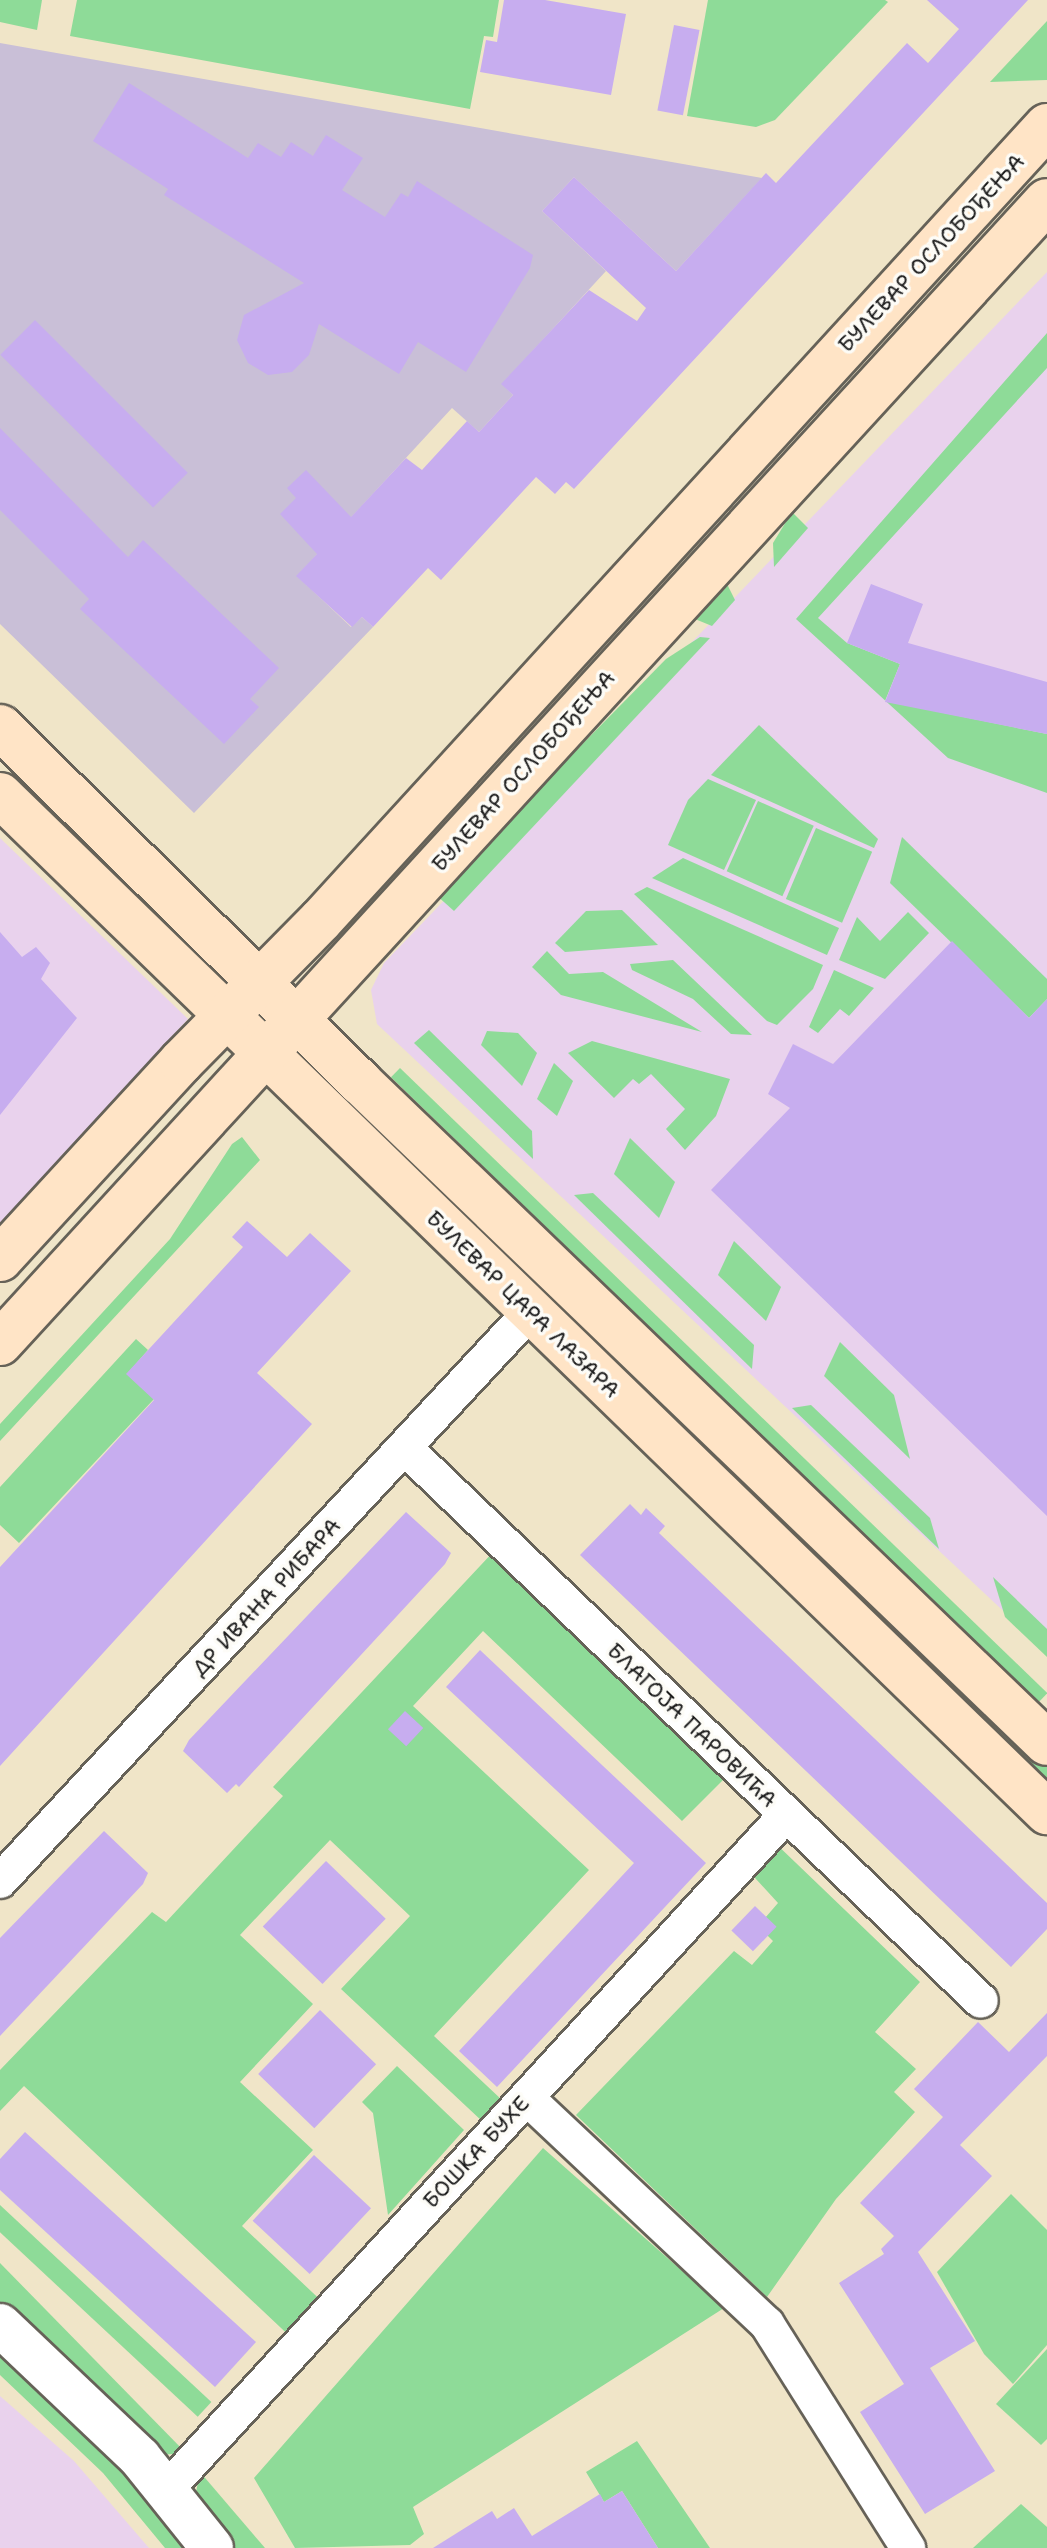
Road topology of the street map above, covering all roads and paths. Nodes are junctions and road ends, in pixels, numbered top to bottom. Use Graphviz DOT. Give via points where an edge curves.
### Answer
graph roads {
  1 [pos="1047,126"];
  2 [pos="1047,201"];
  3 [pos="0,727"];
  4 [pos="0,795"];
  5 [pos="260,981"];
  6 [pos="227,1015"];
  7 [pos="297,1019"];
  8 [pos="264,1052"];
  9 [pos="0,1259"];
  10 [pos="531,1311"];
  11 [pos="0,1343"];
  12 [pos="405,1448"];
  13 [pos="1047,1743"];
  14 [pos="1047,1812"];
  15 [pos="786,1815"];
  16 [pos="0,1881"];
  17 [pos="981,2001"];
  18 [pos="527,2098"];
  19 [pos="0,2325"];
  20 [pos="167,2489"];
  21 [pos="212,2548"];
  22 [pos="908,2548"];
  1 -- 5 [label="main road, БУЛЕВАР ОСЛОБОЂЕЊА"];
  2 -- 7 [label="main road, БУЛЕВАР ОСЛОБОЂЕЊА"];
  3 -- 5 [label="main road"];
  4 -- 6 [label="main road, БУЛЕВАР ЦАРА ЛАЗАРА"];
  5 -- 6 [label="main road, БУЛЕВАР ОСЛОБОЂЕЊА"];
  5 -- 7 [label="main road"];
  6 -- 8 [label="main road, БУЛЕВАР ЦАРА ЛАЗАРА"];
  6 -- 9 [label="main road, БУЛЕВАР ОСЛОБОЂЕЊА"];
  7 -- 8 [label="main road, БУЛЕВАР ОСЛОБОЂЕЊА"];
  7 -- 13 [label="main road"];
  8 -- 10 [label="main road, БУЛЕВАР ЦАРА ЛАЗАРА"];
  8 -- 11 [label="main road, БУЛЕВАР ОСЛОБОЂЕЊА"];
  10 -- 12 [label="street, ДР ИВАНА РИБАРА"];
  10 -- 14 [label="main road, БУЛЕВАР ЦАРА ЛАЗАРА"];
  12 -- 15 [label="street, БЛАГОЈА ПАРОВИЋА"];
  12 -- 16 [label="street, ДР ИВАНА РИБАРА"];
  15 -- 17 [label="street, БЛАГОЈА ПАРОВИЋА"];
  15 -- 18 [label="street, БОШКА БУХЕ"];
  18 -- 20 [label="street, БОШКА БУХЕ"];
  18 -- 22 [label="street" via="767,2324"];
  19 -- 20 [label="street" via="86,2402"];
  20 -- 21 [label="street"];
}
